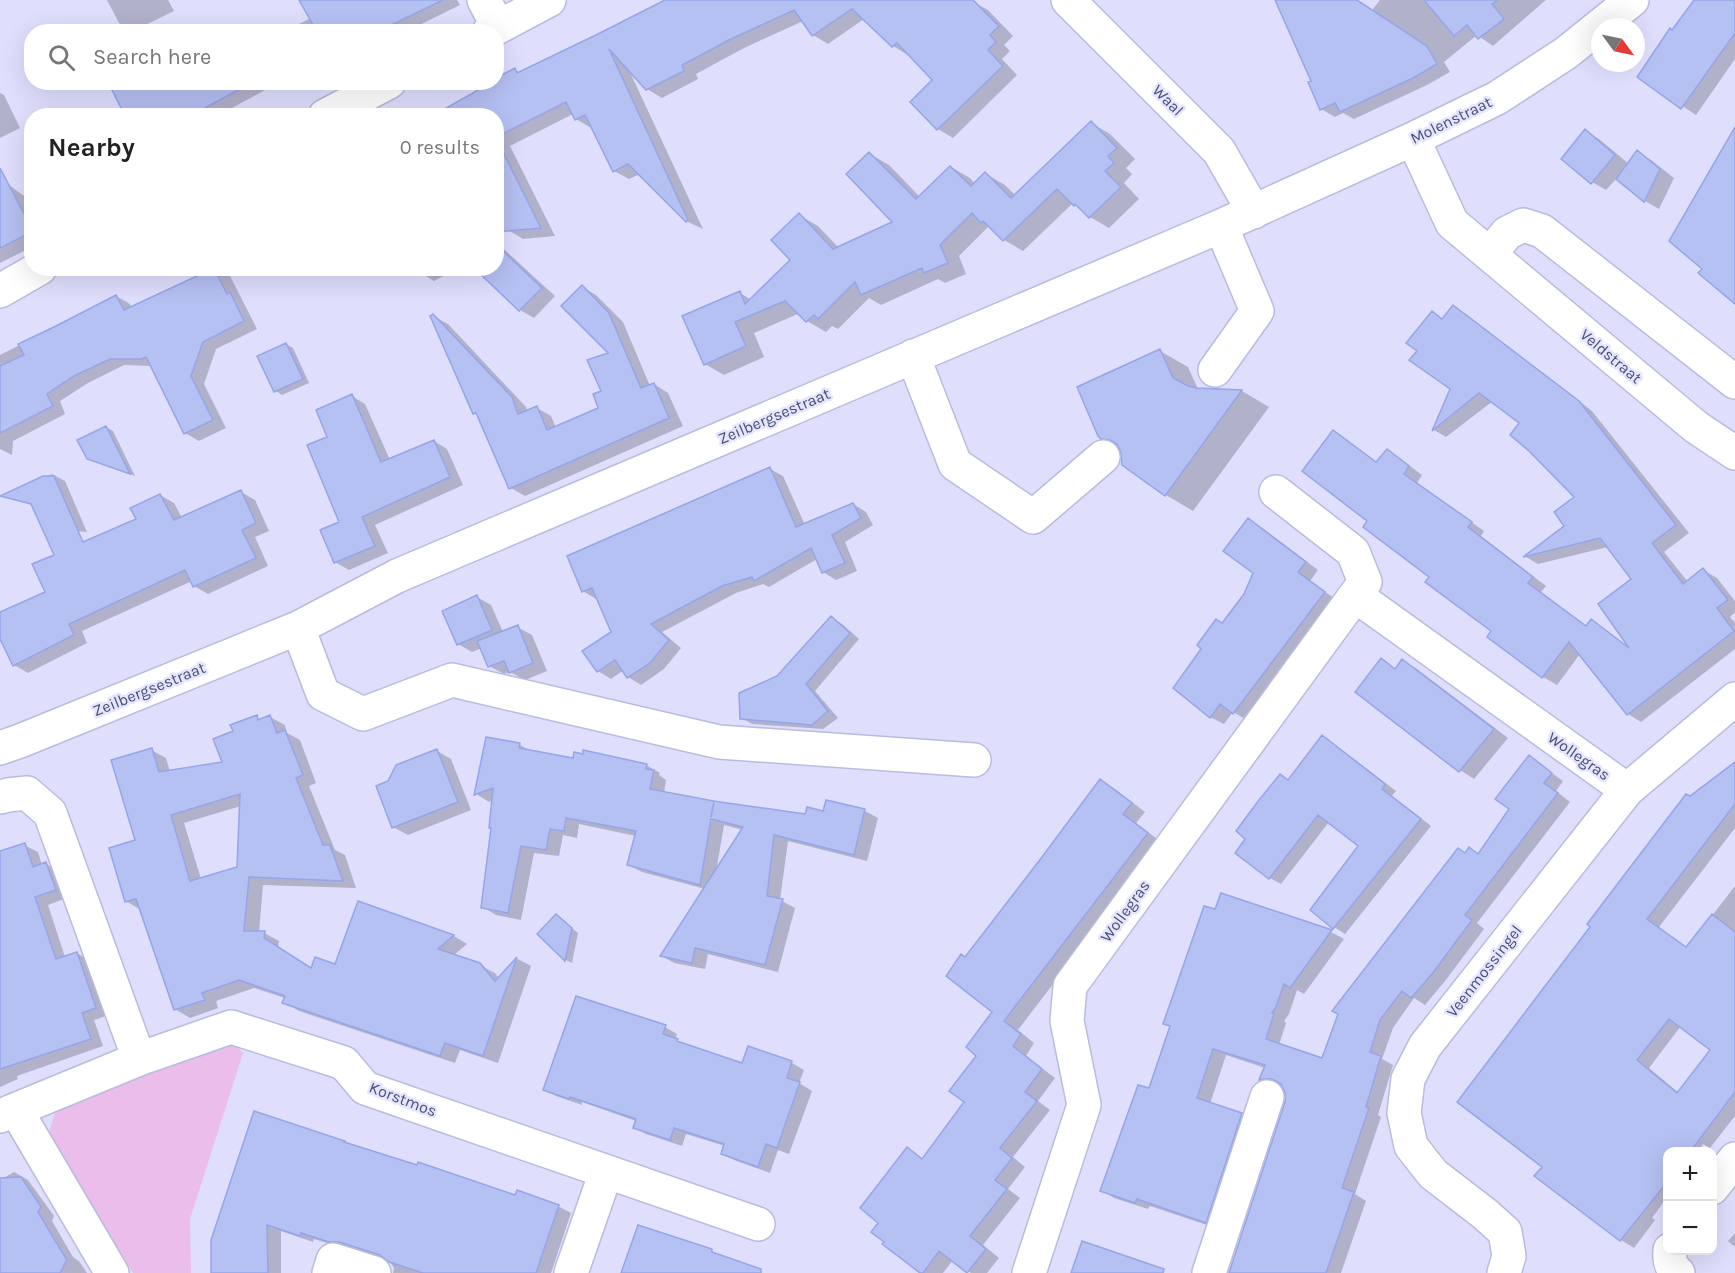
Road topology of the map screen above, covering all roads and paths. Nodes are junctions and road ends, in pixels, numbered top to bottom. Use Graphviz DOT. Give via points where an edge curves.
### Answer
graph roads {
  1 [pos="549,0"];
  2 [pos="1068,0"];
  3 [pos="1632,0"];
  4 [pos="490,20"];
  5 [pos="375,90"];
  6 [pos="340,108"];
  7 [pos="1413,139"];
  8 [pos="1254,212"];
  9 [pos="1221,226"];
  10 [pos="1490,254"];
  11 [pos="26,276"];
  12 [pos="0,291"];
  13 [pos="913,356"];
  14 [pos="1215,370"];
  15 [pos="1735,381"];
  16 [pos="1735,453"];
  17 [pos="1103,457"];
  18 [pos="1276,492"];
  19 [pos="1356,596"];
  20 [pos="298,628"];
  21 [pos="1735,699"];
  22 [pos="0,748"];
  23 [pos="974,759"];
  24 [pos="1627,790"];
  25 [pos="0,797"];
  26 [pos="139,1059"];
  27 [pos="1267,1097"];
  28 [pos="8,1113"];
  29 [pos="1735,1159"];
  30 [pos="606,1172"];
  31 [pos="1717,1183"];
  32 [pos="758,1224"];
  33 [pos="1669,1255"];
  34 [pos="112,1273"];
  35 [pos="329,1273"];
  36 [pos="374,1273"];
  37 [pos="571,1273"];
  38 [pos="1029,1273"];
  39 [pos="1209,1273"];
  40 [pos="1504,1273"];
  41 [pos="1678,1273"];
  1 -- 4 [label="street"];
  2 -- 8 [label="street, Waal" via="1219,151"];
  3 -- 7 [label="street, Molenstraat" via="1566,53 1497,98"];
  5 -- 6 [label="street"];
  7 -- 8 [label="street, Molenstraat"];
  7 -- 10 [label="street, Veldstraat" via="1452,224"];
  8 -- 9 [label="street, Zeilbergsestraat"];
  9 -- 13 [label="street, Zeilbergsestraat"];
  9 -- 14 [label="street" via="1257,311"];
  10 -- 15 [label="street" via="1507,232 1523,225 1542,231"];
  10 -- 16 [label="street, Veldstraat" via="1696,427"];
  11 -- 12 [label="street"];
  13 -- 17 [label="street" via="955,464 1033,517"];
  13 -- 20 [label="street, Zeilbergsestraat" via="397,576"];
  18 -- 19 [label="street, Wollegras" via="1353,552 1365,582"];
  19 -- 24 [label="street, Wollegras"];
  19 -- 38 [label="street, Wollegras" via="1070,986 1067,1021 1084,1105"];
  20 -- 22 [label="street, Zeilbergsestraat"];
  20 -- 23 [label="street" via="323,694 363,714 453,680 719,742"];
  21 -- 24 [label="street, Veenmossingel"];
  24 -- 40 [label="street, Veenmossingel" via="1425,1046 1408,1079 1404,1113 1411,1146 1433,1174 1505,1232 1509,1256"];
  25 -- 26 [label="street" via="27,793 50,813"];
  26 -- 28 [label="street, Korstmos"];
  26 -- 30 [label="street, Korstmos" via="231,1027 344,1063 365,1088"];
  27 -- 39 [label="street"];
  28 -- 34 [label="street, Korstmos"];
  29 -- 31 [label="street"];
  30 -- 32 [label="street, Korstmos"];
  30 -- 37 [label="street"];
  33 -- 41 [label="street" via="1671,1267"];
  35 -- 36 [label="street" via="333,1260"];
}
